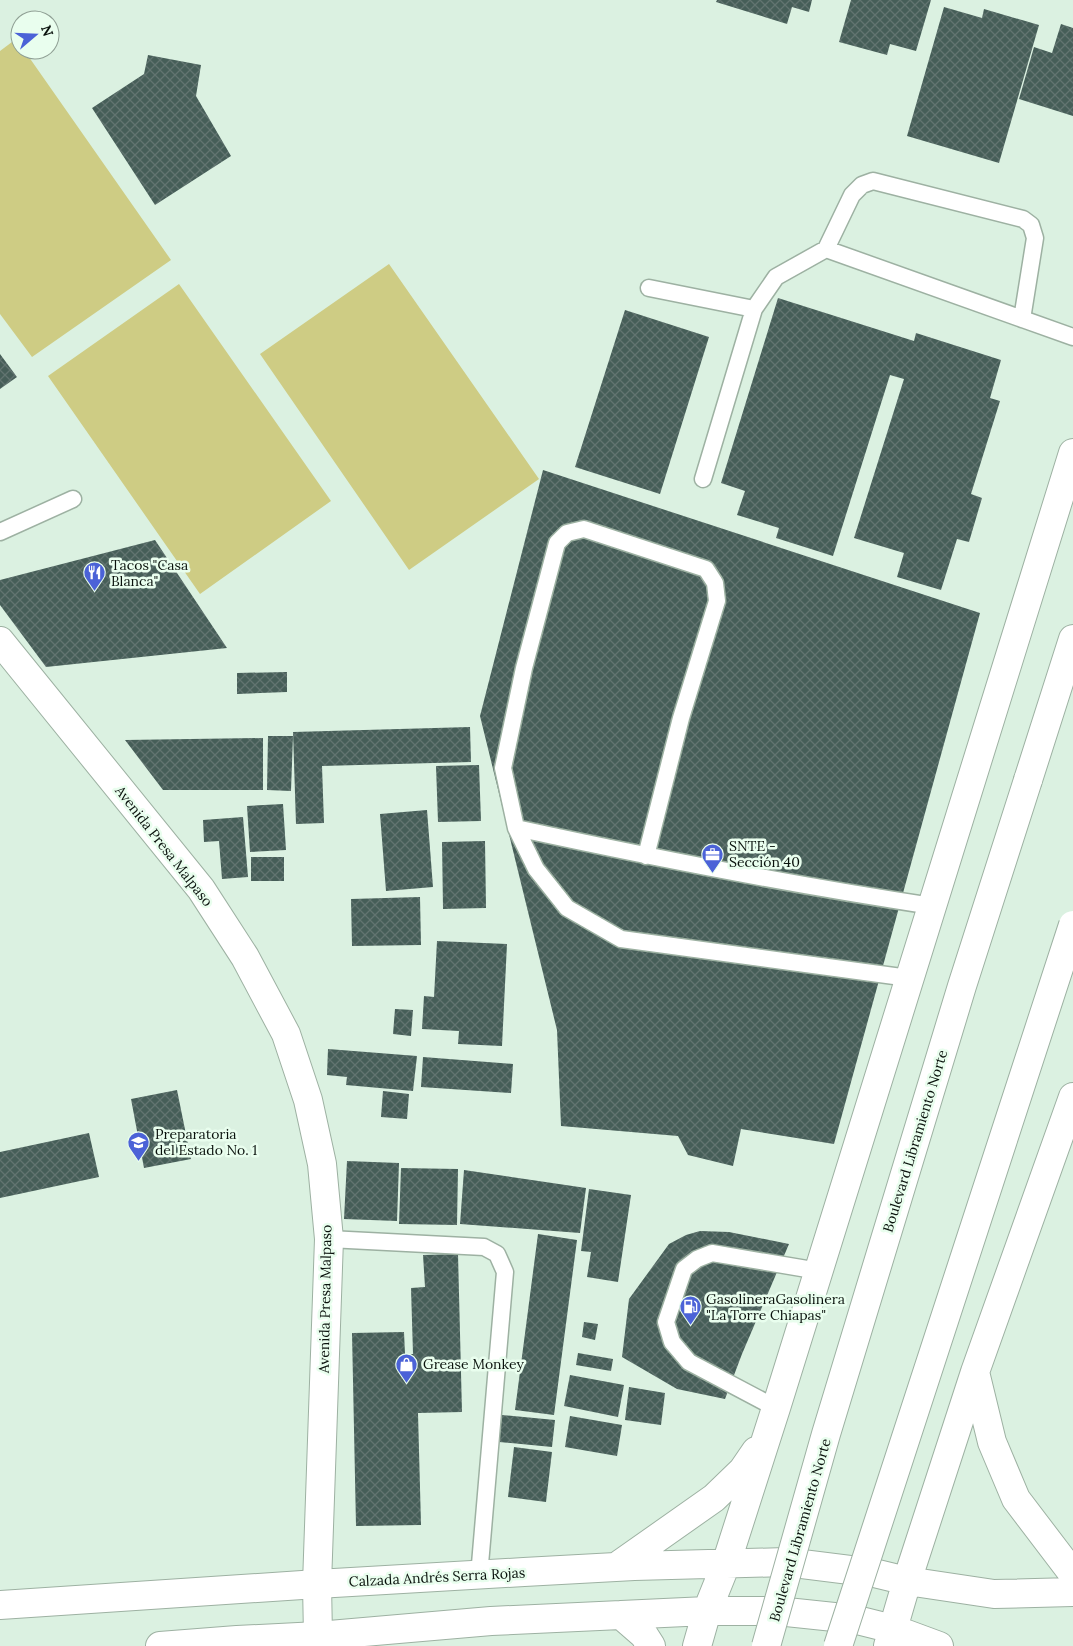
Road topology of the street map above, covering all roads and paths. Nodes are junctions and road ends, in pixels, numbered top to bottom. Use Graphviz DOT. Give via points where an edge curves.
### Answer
graph roads {
  1 [pos="826,249"];
  2 [pos="649,288"];
  3 [pos="754,309"];
  4 [pos="1022,319"];
  5 [pos="1073,336"];
  6 [pos="1073,453"];
  7 [pos="703,479"];
  8 [pos="73,499"];
  9 [pos="0,532"];
  10 [pos="1073,639"];
  11 [pos="0,641"];
  12 [pos="516,828"];
  13 [pos="646,856"];
  14 [pos="932,906"];
  15 [pos="1073,925"];
  16 [pos="909,978"];
  17 [pos="1073,1097"];
  18 [pos="329,1240"];
  19 [pos="819,1271"];
  20 [pos="975,1372"];
  21 [pos="776,1408"];
  22 [pos="767,1436"];
  23 [pos="726,1564"];
  24 [pos="616,1567"];
  25 [pos="1073,1574"];
  26 [pos="480,1576"];
  27 [pos="907,1581"];
  28 [pos="318,1584"];
  29 [pos="1073,1592"];
  30 [pos="0,1605"];
  31 [pos="707,1611"];
  32 [pos="621,1615"];
  33 [pos="318,1636"];
  34 [pos="891,1637"];
  35 [pos="160,1646"];
  36 [pos="651,1646"];
  37 [pos="697,1646"];
  38 [pos="766,1646"];
  39 [pos="838,1646"];
  40 [pos="939,1646"];
  1 -- 3 [label="lane" via="776,277"];
  1 -- 4 [label="lane"];
  1 -- 4 [label="lane" via="852,195 874,181 1023,218 1031,225 1035,238"];
  2 -- 3 [label="lane"];
  3 -- 7 [label="lane"];
  4 -- 5 [label="lane"];
  6 -- 14 [label="main road"];
  8 -- 9 [label="lane"];
  10 -- 38 [label="main road, Boulevard Libramiento Norte, bridge" via="962,986"];
  11 -- 18 [label="main road, Avenida Presa Malpaso" via="201,889 246,958 286,1034 308,1100 322,1164"];
  12 -- 13 [label="lane"];
  12 -- 13 [label="lane" via="503,768 524,668 557,543 567,533 584,529 706,569 715,583 717,601 681,718"];
  12 -- 16 [label="lane" via="536,869 567,908 621,939"];
  13 -- 14 [label="lane"];
  14 -- 16 [label="main road"];
  15 -- 39 [label="main road, bridge"];
  16 -- 19 [label="main road"];
  17 -- 20 [label="main road"];
  18 -- 26 [label="lane" via="484,1247 497,1254 505,1272"];
  18 -- 28 [label="main road, Avenida Presa Malpaso"];
  19 -- 21 [label="main road"];
  19 -- 21 [label="lane" via="712,1254 697,1259 684,1270 666,1322 672,1342 689,1362"];
  20 -- 25 [label="main road" via="992,1442 1016,1499"];
  20 -- 27 [label="main road"];
  21 -- 22 [label="main road"];
  22 -- 23 [label="main road"];
  22 -- 24 [label="main road" via="743,1470 714,1498"];
  23 -- 24 [label="main road, Calzada Andrés Serra Rojas"];
  23 -- 27 [label="main road, Calzada Andrés Serra Rojas" via="786,1562"];
  23 -- 31 [label="main road"];
  24 -- 26 [label="main road, Calzada Andrés Serra Rojas"];
  26 -- 28 [label="main road, Calzada Andrés Serra Rojas"];
  27 -- 29 [label="main road, Calzada Andrés Serra Rojas" via="994,1594"];
  27 -- 34 [label="main road"];
  28 -- 30 [label="main road, Calzada Andrés Serra Rojas"];
  28 -- 33 [label="main road, Avenida Presa Malpaso"];
  31 -- 32 [label="main road"];
  31 -- 34 [label="main road" via="777,1611 853,1619"];
  31 -- 37 [label="main road"];
  32 -- 33 [label="main road" via="491,1621"];
  32 -- 36 [label="main road" via="644,1635"];
  33 -- 35 [label="main road"];
  34 -- 40 [label="main road"];
}
